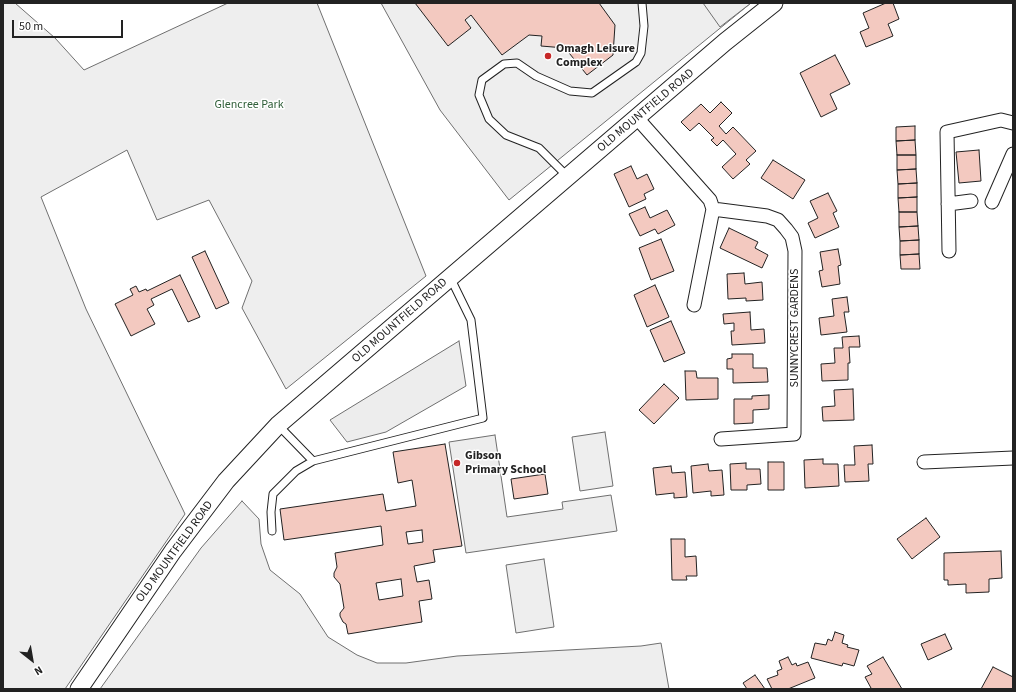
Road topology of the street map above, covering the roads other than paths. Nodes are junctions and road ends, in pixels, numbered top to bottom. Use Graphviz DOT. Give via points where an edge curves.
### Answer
graph roads {
  1 [pos="642,3"];
  2 [pos="774,3"];
  3 [pos="637,118"];
  4 [pos="1013,124"];
  5 [pos="1013,154"];
  6 [pos="568,177"];
  7 [pos="971,201"];
  8 [pos="992,202"];
  9 [pos="948,204"];
  10 [pos="713,209"];
  11 [pos="949,251"];
  12 [pos="450,278"];
  13 [pos="694,305"];
  14 [pos="278,426"];
  15 [pos="721,439"];
  16 [pos="1013,458"];
  17 [pos="313,461"];
  18 [pos="924,462"];
  19 [pos="272,531"];
  20 [pos="79,689"];
  1 -- 6 [label="lane" via="644,26 641,53 636,62 592,93 570,91 536,76 517,64 504,64 482,80 479,95 489,118 506,135 539,148"];
  2 -- 3 [label="street, OLD MOUNTFIELD ROAD"];
  3 -- 6 [label="street, OLD MOUNTFIELD ROAD"];
  3 -- 10 [label="street" via="710,200"];
  4 -- 9 [label="street" via="1001,120 947,132"];
  5 -- 8 [label="street"];
  6 -- 12 [label="street, OLD MOUNTFIELD ROAD"];
  7 -- 9 [label="street"];
  9 -- 11 [label="street"];
  10 -- 13 [label="street"];
  10 -- 15 [label="street, SUNNYCREST GARDENS" via="767,216 778,220 792,237 795,251 794,434"];
  12 -- 14 [label="street, OLD MOUNTFIELD ROAD"];
  12 -- 17 [label="lane" via="471,320 483,418"];
  14 -- 17 [label="lane"];
  14 -- 20 [label="street, OLD MOUNTFIELD ROAD" via="226,482 174,551"];
  16 -- 18 [label="street"];
  17 -- 19 [label="lane" via="296,470 274,494 271,512"];
}
